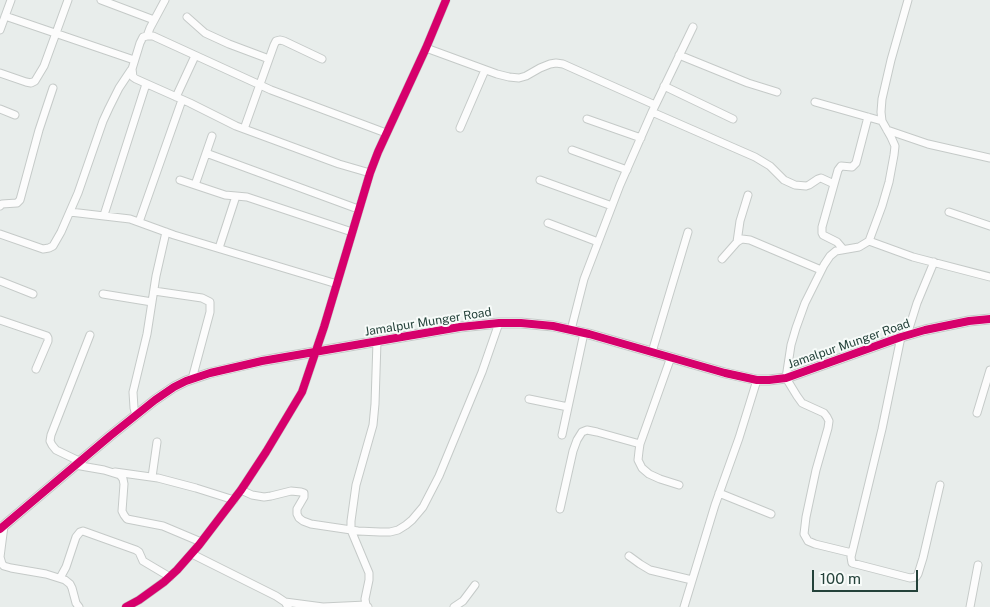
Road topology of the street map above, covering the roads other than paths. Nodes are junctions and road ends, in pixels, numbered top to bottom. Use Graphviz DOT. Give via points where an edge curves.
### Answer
graph roads {
  1 [pos="11,0"];
  2 [pos="68,0"];
  3 [pos="100,0"];
  4 [pos="165,0"];
  5 [pos="446,0"];
  6 [pos="908,0"];
  7 [pos="5,16"];
  8 [pos="188,17"];
  9 [pos="154,20"];
  10 [pos="693,27"];
  11 [pos="0,30"];
  12 [pos="56,33"];
  13 [pos="147,36"];
  14 [pos="426,48"];
  15 [pos="680,55"];
  16 [pos="195,56"];
  17 [pos="269,58"];
  18 [pos="322,59"];
  19 [pos="134,60"];
  20 [pos="132,69"];
  21 [pos="485,70"];
  22 [pos="0,73"];
  23 [pos="146,84"];
  24 [pos="260,86"];
  25 [pos="664,86"];
  26 [pos="53,88"];
  27 [pos="777,92"];
  28 [pos="179,98"];
  29 [pos="816,102"];
  30 [pos="0,109"];
  31 [pos="654,109"];
  32 [pos="15,115"];
  33 [pos="868,117"];
  34 [pos="587,119"];
  35 [pos="733,119"];
  36 [pos="882,121"];
  37 [pos="460,128"];
  38 [pos="244,129"];
  39 [pos="887,130"];
  40 [pos="386,133"];
  41 [pos="212,136"];
  42 [pos="641,138"];
  43 [pos="572,150"];
  44 [pos="206,153"];
  45 [pos="990,158"];
  46 [pos="627,170"];
  47 [pos="370,173"];
  48 [pos="180,180"];
  49 [pos="540,180"];
  50 [pos="834,184"];
  51 [pos="195,186"];
  52 [pos="236,196"];
  53 [pos="748,196"];
  54 [pos="0,206"];
  55 [pos="612,206"];
  56 [pos="358,209"];
  57 [pos="70,212"];
  58 [pos="949,212"];
  59 [pos="104,215"];
  60 [pos="139,222"];
  61 [pos="548,223"];
  62 [pos="990,226"];
  63 [pos="166,232"];
  64 [pos="352,232"];
  65 [pos="688,232"];
  66 [pos="0,234"];
  67 [pos="869,241"];
  68 [pos="598,242"];
  69 [pos="737,242"];
  70 [pos="218,248"];
  71 [pos="843,249"];
  72 [pos="722,259"];
  73 [pos="934,262"];
  74 [pos="821,270"];
  75 [pos="990,277"];
  76 [pos="0,281"];
  77 [pos="337,284"];
  78 [pos="154,291"];
  79 [pos="34,294"];
  80 [pos="103,294"];
  81 [pos="152,302"];
  82 [pos="990,319"];
  83 [pos="0,320"];
  84 [pos="499,322"];
  85 [pos="572,330"];
  86 [pos="584,333"];
  87 [pos="90,335"];
  88 [pos="904,336"];
  89 [pos="377,341"];
  90 [pos="316,352"];
  91 [pos="652,352"];
  92 [pos="671,357"];
  93 [pos="36,369"];
  94 [pos="990,370"];
  95 [pos="786,378"];
  96 [pos="192,379"];
  97 [pos="757,380"];
  98 [pos="529,399"];
  99 [pos="568,407"];
  100 [pos="977,413"];
  101 [pos="136,415"];
  102 [pos="562,435"];
  103 [pos="158,442"];
  104 [pos="640,444"];
  105 [pos="77,463"];
  106 [pos="114,472"];
  107 [pos="152,477"];
  108 [pos="679,485"];
  109 [pos="940,485"];
  110 [pos="242,490"];
  111 [pos="719,493"];
  112 [pos="234,500"];
  113 [pos="560,509"];
  114 [pos="771,514"];
  115 [pos="2,528"];
  116 [pos="351,530"];
  117 [pos="201,542"];
  118 [pos="852,553"];
  119 [pos="192,554"];
  120 [pos="629,556"];
  121 [pos="978,565"];
  122 [pos="170,577"];
  123 [pos="60,578"];
  124 [pos="692,580"];
  125 [pos="475,586"];
  126 [pos="286,604"];
  127 [pos="367,606"];
  128 [pos="79,607"];
  129 [pos="126,607"];
  130 [pos="454,607"];
  131 [pos="684,607"];
  132 [pos="970,607"];
  1 -- 7 [label="street"];
  2 -- 12 [label="street"];
  3 -- 9 [label="street"];
  4 -- 9 [label="street"];
  5 -- 14 [label="street"];
  6 -- 36 [label="street" via="882,100"];
  7 -- 11 [label="street"];
  7 -- 12 [label="street"];
  8 -- 17 [label="street" via="205,33"];
  9 -- 13 [label="street"];
  10 -- 15 [label="street"];
  12 -- 19 [label="street"];
  12 -- 22 [label="street" via="35,81 26,82"];
  13 -- 16 [label="street"];
  13 -- 19 [label="street" via="140,43"];
  14 -- 21 [label="street"];
  14 -- 40 [label="street"];
  15 -- 25 [label="street"];
  15 -- 27 [label="street"];
  16 -- 24 [label="street"];
  16 -- 28 [label="street"];
  17 -- 18 [label="street" via="274,44 280,40"];
  17 -- 24 [label="street"];
  19 -- 20 [label="street"];
  20 -- 23 [label="street" via="133,77"];
  20 -- 57 [label="street" via="103,121"];
  21 -- 31 [label="street" via="519,78 550,64 563,64"];
  21 -- 37 [label="street"];
  23 -- 28 [label="street"];
  23 -- 59 [label="street"];
  24 -- 38 [label="street"];
  24 -- 40 [label="street"];
  25 -- 31 [label="street"];
  25 -- 35 [label="street"];
  26 -- 54 [label="street" via="20,200"];
  28 -- 38 [label="street"];
  28 -- 60 [label="street"];
  29 -- 33 [label="street"];
  30 -- 32 [label="street"];
  31 -- 42 [label="street"];
  31 -- 50 [label="street" via="755,156 795,185 806,186 820,178"];
  33 -- 36 [label="street"];
  33 -- 50 [label="street" via="856,163 852,167 841,166"];
  34 -- 42 [label="street"];
  36 -- 39 [label="street"];
  38 -- 47 [label="street"];
  39 -- 45 [label="street" via="928,144"];
  39 -- 67 [label="street" via="895,146 894,155 889,182"];
  40 -- 47 [label="street"];
  41 -- 44 [label="street"];
  42 -- 46 [label="street"];
  43 -- 46 [label="street"];
  44 -- 51 [label="street"];
  44 -- 56 [label="street"];
  46 -- 55 [label="street"];
  47 -- 56 [label="street"];
  48 -- 51 [label="street"];
  49 -- 55 [label="street"];
  50 -- 71 [label="street" via="821,230"];
  51 -- 52 [label="street"];
  52 -- 64 [label="street"];
  52 -- 70 [label="street"];
  53 -- 69 [label="street"];
  55 -- 68 [label="street"];
  56 -- 64 [label="street"];
  57 -- 59 [label="street"];
  57 -- 66 [label="street" via="56,242 49,248 43,249"];
  58 -- 62 [label="street"];
  59 -- 60 [label="street"];
  60 -- 63 [label="street"];
  61 -- 68 [label="street"];
  63 -- 70 [label="street"];
  63 -- 78 [label="street"];
  64 -- 77 [label="street"];
  65 -- 91 [label="street"];
  67 -- 71 [label="street" via="860,247"];
  67 -- 73 [label="street"];
  68 -- 85 [label="street" via="584,280"];
  69 -- 72 [label="street"];
  69 -- 74 [label="street" via="750,240"];
  70 -- 77 [label="street"];
  71 -- 74 [label="street" via="830,256"];
  73 -- 75 [label="street"];
  73 -- 88 [label="street"];
  74 -- 95 [label="street" via="796,328"];
  76 -- 79 [label="street"];
  77 -- 90 [label="street"];
  78 -- 81 [label="street"];
  78 -- 96 [label="street" via="210,302"];
  80 -- 81 [label="street"];
  81 -- 101 [label="street" via="133,392"];
  82 -- 88 [label="street, Jamalpur Munger Road"];
  83 -- 93 [label="street" via="47,336 48,341"];
  84 -- 85 [label="street, Jamalpur Munger Road"];
  84 -- 89 [label="street, Jamalpur Munger Road"];
  84 -- 116 [label="street" via="448,457 423,507 398,530"];
  85 -- 86 [label="street, Jamalpur Munger Road"];
  86 -- 91 [label="street, Jamalpur Munger Road"];
  86 -- 99 [label="street"];
  87 -- 105 [label="street" via="50,441 56,450"];
  88 -- 95 [label="street, Jamalpur Munger Road"];
  88 -- 118 [label="street"];
  89 -- 90 [label="street, Jamalpur Munger Road"];
  89 -- 116 [label="street" via="373,425 356,485"];
  90 -- 96 [label="street, Jamalpur Munger Road" via="252,363"];
  90 -- 110 [label="street" via="302,392"];
  91 -- 92 [label="street, Jamalpur Munger Road"];
  92 -- 97 [label="street, Jamalpur Munger Road"];
  92 -- 104 [label="street"];
  94 -- 100 [label="street"];
  95 -- 97 [label="street, Jamalpur Munger Road"];
  95 -- 118 [label="street" via="802,403 824,413 828,421 804,534 815,544"];
  96 -- 101 [label="street, Jamalpur Munger Road" via="174,387"];
  97 -- 111 [label="street"];
  98 -- 99 [label="street"];
  99 -- 102 [label="street"];
  101 -- 105 [label="street, Jamalpur Munger Road"];
  103 -- 107 [label="street"];
  104 -- 108 [label="street" via="638,460 642,468 654,477"];
  104 -- 113 [label="street" via="597,432 582,432 573,451"];
  105 -- 106 [label="street"];
  105 -- 115 [label="street, Jamalpur Munger Road"];
  106 -- 107 [label="street"];
  106 -- 117 [label="street" via="123,479 122,511 127,519 163,526"];
  107 -- 112 [label="street"];
  109 -- 118 [label="street" via="924,558 916,577 852,564"];
  110 -- 112 [label="street"];
  110 -- 116 [label="street" via="264,497 301,492 304,497 297,509 299,518 311,524"];
  111 -- 114 [label="street"];
  111 -- 124 [label="street"];
  112 -- 117 [label="street"];
  115 -- 123 [label="street" via="0,557 4,566"];
  116 -- 127 [label="street" via="369,573"];
  117 -- 119 [label="street"];
  119 -- 122 [label="street"];
  119 -- 126 [label="street"];
  120 -- 124 [label="street" via="650,570"];
  121 -- 132 [label="street"];
  122 -- 123 [label="street" via="146,563 136,550 83,531 76,537"];
  122 -- 129 [label="street"];
  123 -- 128 [label="street" via="70,584"];
  124 -- 131 [label="street"];
  125 -- 130 [label="street"];
  126 -- 127 [label="street"];
}
